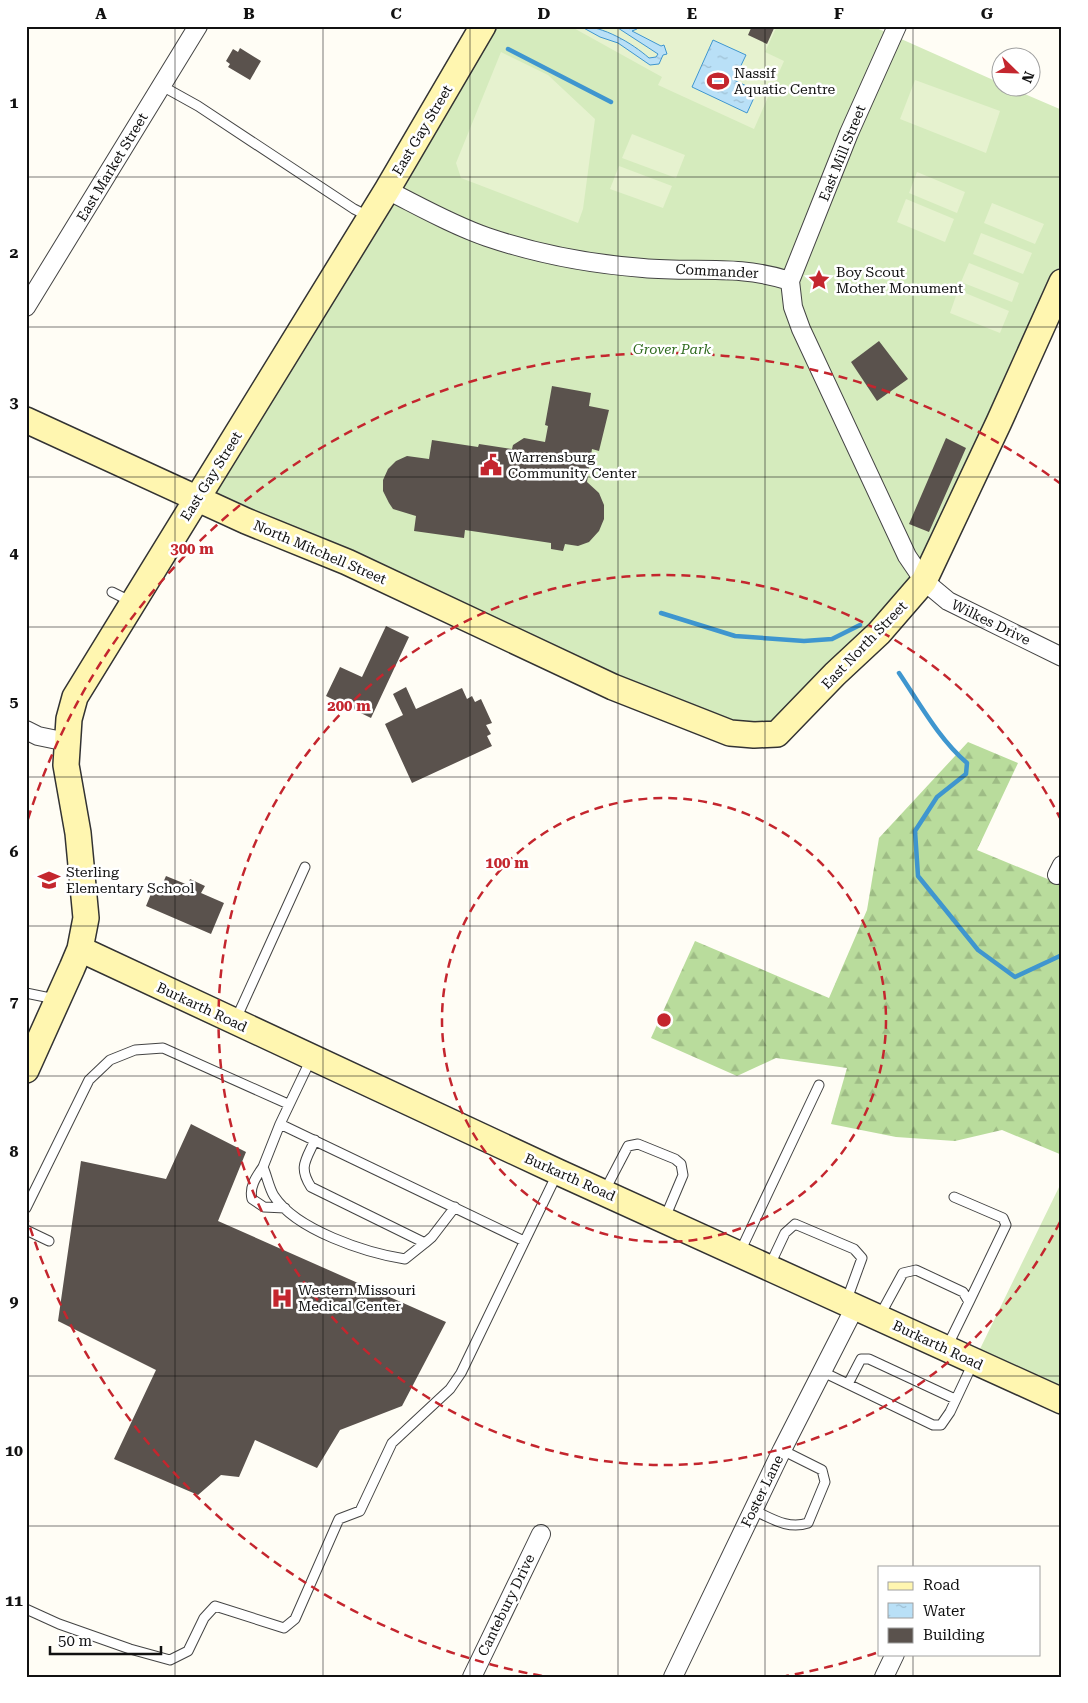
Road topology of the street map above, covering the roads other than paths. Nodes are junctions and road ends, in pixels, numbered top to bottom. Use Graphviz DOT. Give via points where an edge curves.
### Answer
graph roads {
  1 [pos="198,26"];
  2 [pos="483,26"];
  3 [pos="897,26"];
  4 [pos="162,86"];
  5 [pos="387,190"];
  6 [pos="370,217"];
  7 [pos="790,281"];
  8 [pos="1062,282"];
  9 [pos="26,307"];
  10 [pos="26,420"];
  11 [pos="197,498"];
  12 [pos="924,580"];
  13 [pos="1062,657"];
  14 [pos="613,687"];
  15 [pos="26,730"];
  16 [pos="67,742"];
  17 [pos="305,866"];
  18 [pos="80,949"];
  19 [pos="26,993"];
  20 [pos="58,1000"];
  21 [pos="234,1022"];
  22 [pos="311,1058"];
  23 [pos="26,1070"];
  24 [pos="819,1085"];
  25 [pos="288,1104"];
  26 [pos="280,1124"];
  27 [pos="316,1140"];
  28 [pos="263,1167"];
  29 [pos="558,1172"];
  30 [pos="604,1193"];
  31 [pos="954,1197"];
  32 [pos="455,1207"];
  33 [pos="26,1208"];
  34 [pos="285,1208"];
  35 [pos="664,1220"];
  36 [pos="26,1230"];
  37 [pos="48,1241"];
  38 [pos="524,1241"];
  39 [pos="424,1243"];
  40 [pos="739,1254"];
  41 [pos="769,1268"];
  42 [pos="969,1302"];
  43 [pos="850,1305"];
  44 [pos="879,1318"];
  45 [pos="946,1348"];
  46 [pos="974,1361"];
  47 [pos="823,1372"];
  48 [pos="848,1384"];
  49 [pos="955,1399"];
  50 [pos="1062,1402"];
  51 [pos="782,1450"];
  52 [pos="752,1510"];
  53 [pos="541,1534"];
  54 [pos="26,1609"];
  55 [pos="894,1656"];
  56 [pos="472,1677"];
  57 [pos="673,1677"];
  58 [pos="884,1677"];
  1 -- 4 [label="street, East Market Street"];
  2 -- 5 [label="main road, East Gay Street"];
  3 -- 7 [label="street, East Mill Street" via="849,133"];
  4 -- 6 [label="lane"];
  4 -- 9 [label="street, East Market Street"];
  5 -- 6 [label="main road, East Gay Street"];
  5 -- 7 [label="street, Commander" via="486,237 551,256 645,268 747,270"];
  6 -- 11 [label="main road, East Gay Street"];
  7 -- 12 [label="street" via="800,329 907,556"];
  8 -- 12 [label="main road, East North Street"];
  10 -- 11 [label="main road, North Mitchell Street"];
  11 -- 14 [label="main road, North Mitchell Street" via="347,562"];
  11 -- 16 [label="main road, East Gay Street" via="122,597 71,696"];
  12 -- 13 [label="street, Wilkes Drive" via="948,602"];
  12 -- 14 [label="main road, East North Street" via="879,633 777,734 730,733"];
  15 -- 16 [label="street"];
  16 -- 18 [label="main road, East Gay Street" via="66,765 84,883 86,918"];
  17 -- 21 [label="lane"];
  18 -- 20 [label="main road, East Gay Street"];
  18 -- 21 [label="main road, Burkarth Road"];
  19 -- 20 [label="lane"];
  20 -- 23 [label="main road, East Gay Street"];
  21 -- 22 [label="main road, Burkarth Road"];
  22 -- 25 [label="lane"];
  22 -- 29 [label="main road, Burkarth Road"];
  24 -- 40 [label="lane"];
  25 -- 26 [label="lane"];
  25 -- 33 [label="lane" via="163,1048 135,1050 110,1060 89,1080"];
  26 -- 27 [label="lane"];
  26 -- 28 [label="lane"];
  27 -- 32 [label="lane"];
  27 -- 39 [label="lane" via="304,1163 304,1176 312,1187"];
  28 -- 34 [label="lane" via="274,1196"];
  28 -- 34 [label="lane" via="254,1180 250,1192 252,1200 264,1207"];
  29 -- 30 [label="main road, Burkarth Road"];
  29 -- 38 [label="lane"];
  30 -- 35 [label="main road, Burkarth Road"];
  30 -- 35 [label="lane" via="628,1146 638,1144 675,1159 681,1164 683,1175"];
  31 -- 42 [label="lane" via="1003,1218 1006,1225"];
  32 -- 38 [label="lane"];
  32 -- 39 [label="lane"];
  34 -- 39 [label="lane" via="293,1217 338,1240 376,1254 404,1259"];
  35 -- 40 [label="main road, Burkarth Road"];
  36 -- 37 [label="lane"];
  38 -- 54 [label="lane" via="461,1373 450,1389 392,1444 360,1511 340,1519 294,1619 284,1628 214,1606 204,1618 188,1651 170,1660 59,1624"];
  40 -- 41 [label="main road, Burkarth Road"];
  41 -- 43 [label="main road, Burkarth Road"];
  41 -- 43 [label="lane" via="785,1233 795,1224 854,1249 862,1258"];
  42 -- 44 [label="lane" via="963,1292 916,1270 904,1273"];
  42 -- 45 [label="lane"];
  43 -- 44 [label="main road, Burkarth Road"];
  43 -- 47 [label="street, Foster Lane"];
  44 -- 45 [label="main road, Burkarth Road"];
  45 -- 46 [label="main road, Burkarth Road"];
  46 -- 49 [label="lane"];
  46 -- 50 [label="main road, Burkarth Road"];
  47 -- 48 [label="lane"];
  47 -- 51 [label="street, Foster Lane"];
  48 -- 49 [label="lane" via="861,1358 869,1359"];
  48 -- 49 [label="lane" via="933,1425 941,1425"];
  51 -- 52 [label="street, Foster Lane"];
  51 -- 52 [label="lane" via="822,1470 825,1482 808,1523 789,1526"];
  52 -- 57 [label="street, Foster Lane"];
  53 -- 56 [label="street, Cantebury Drive"];
  55 -- 58 [label="street"];
}
